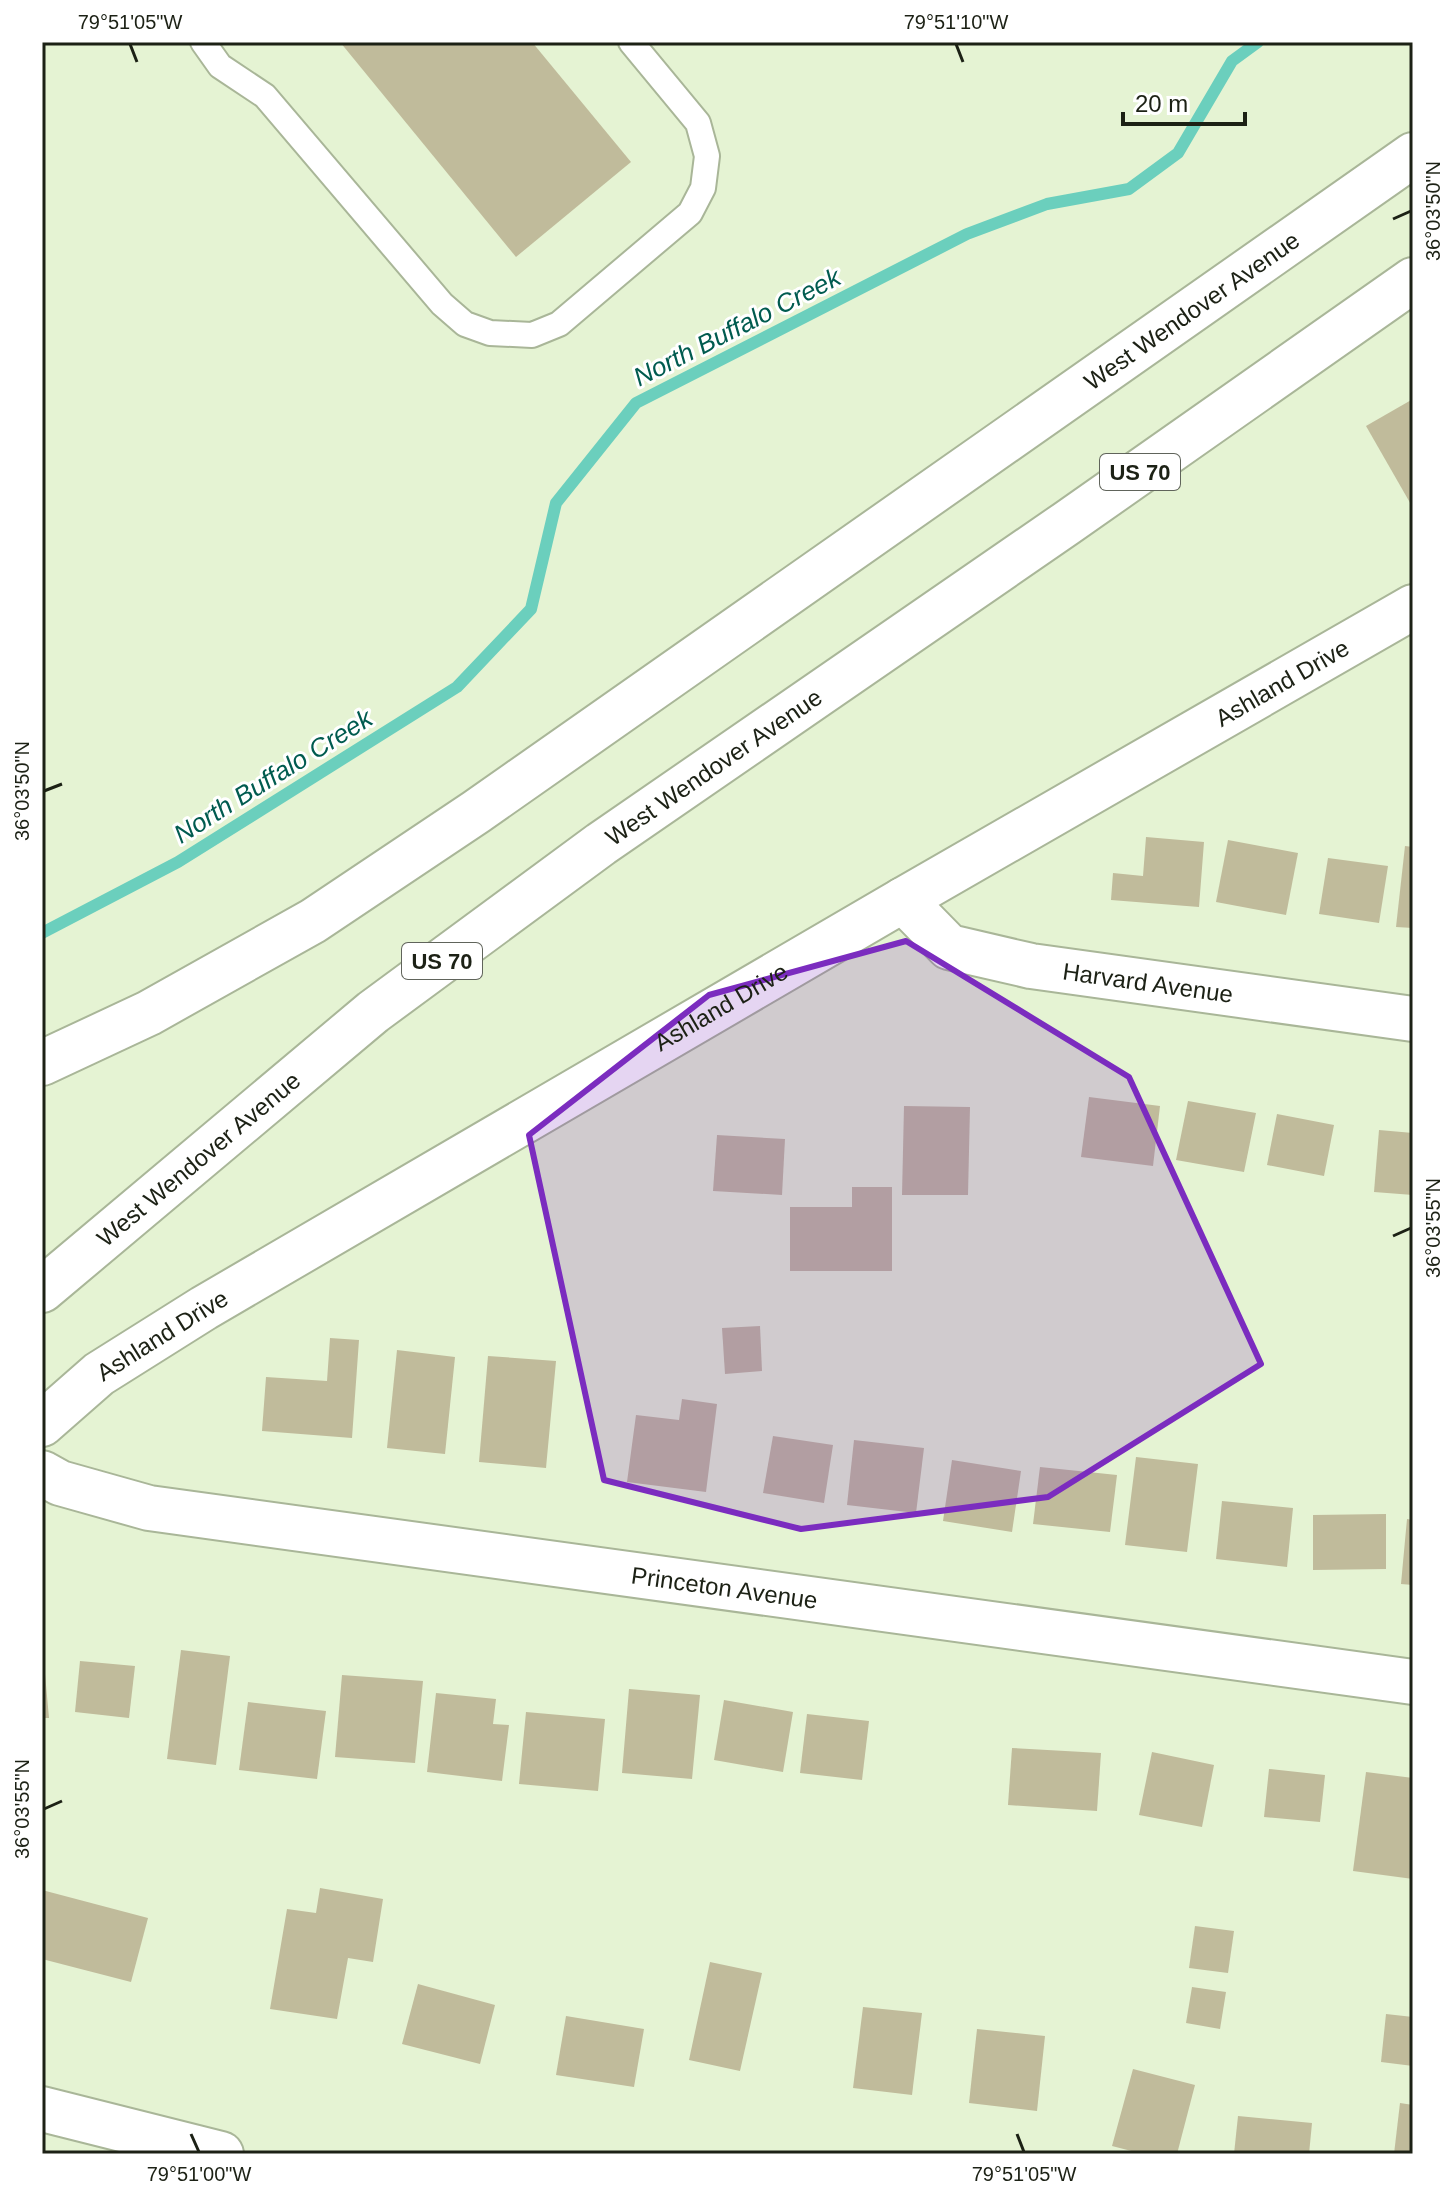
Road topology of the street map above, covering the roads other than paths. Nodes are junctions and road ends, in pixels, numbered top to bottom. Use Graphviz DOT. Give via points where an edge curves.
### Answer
graph roads {
  1 [pos="203,42"];
  2 [pos="631,42"];
  3 [pos="1413,155"];
  4 [pos="1413,280"];
  5 [pos="1413,607"];
  6 [pos="903,900"];
  7 [pos="1413,1019"];
  8 [pos="42,1063"];
  9 [pos="47,1284"];
  10 [pos="42,1424"];
  11 [pos="42,1473"];
  12 [pos="1413,1682"];
  13 [pos="42,2109"];
  14 [pos="221,2154"];
  1 -- 2 [label="lane" via="220,66 265,96 442,304 465,324 490,333 532,335 559,324 690,213 703,188 707,156 698,123"];
  3 -- 8 [label="main road, West Wendover Avenue" via="313,921 149,1013"];
  4 -- 9 [label="main road, West Wendover Avenue / US 70" via="588,853 373,1012"];
  5 -- 6 [label="main road, Ashland Drive"];
  6 -- 7 [label="main road, Harvard Avenue" via="949,947 1031,966"];
  6 -- 10 [label="main road, Ashland Drive" via="204,1308 99,1374"];
  11 -- 12 [label="main road, Princeton Avenue" via="149,1508"];
  13 -- 14 [label="main road"];
}
